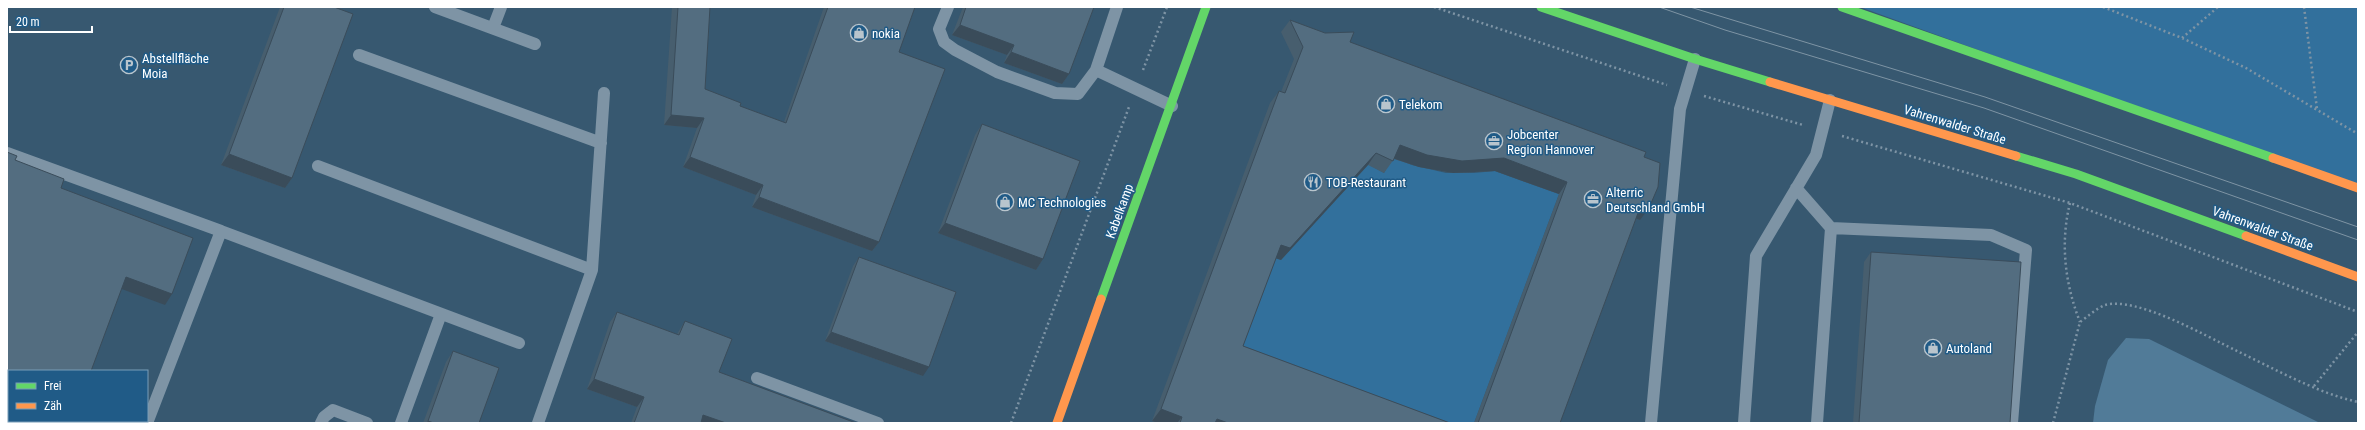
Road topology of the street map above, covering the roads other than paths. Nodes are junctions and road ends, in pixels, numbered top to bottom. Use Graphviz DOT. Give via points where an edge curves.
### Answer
graph roads {
  1 [pos="435,7"];
  2 [pos="501,7"];
  3 [pos="948,7"];
  4 [pos="1117,7"];
  5 [pos="1206,7"];
  6 [pos="1541,7"];
  7 [pos="1842,7"];
  8 [pos="493,28"];
  9 [pos="535,44"];
  10 [pos="359,55"];
  11 [pos="1695,60"];
  12 [pos="1096,70"];
  13 [pos="604,93"];
  14 [pos="1830,100"];
  15 [pos="1172,106"];
  16 [pos="601,143"];
  17 [pos="7,153"];
  18 [pos="318,166"];
  19 [pos="1796,188"];
  20 [pos="2358,188"];
  21 [pos="1831,228"];
  22 [pos="221,231"];
  23 [pos="592,270"];
  24 [pos="2358,277"];
  25 [pos="441,314"];
  26 [pos="519,343"];
  27 [pos="757,378"];
  28 [pos="148,420"];
  29 [pos="322,423"];
  30 [pos="367,423"];
  31 [pos="401,423"];
  32 [pos="538,423"];
  33 [pos="878,423"];
  34 [pos="1057,423"];
  35 [pos="1651,423"];
  36 [pos="1744,423"];
  37 [pos="1817,423"];
  38 [pos="2012,423"];
  1 -- 8 [label="lane"];
  2 -- 8 [label="lane"];
  3 -- 12 [label="lane" via="940,29 944,42 997,72 1055,93 1078,94"];
  4 -- 12 [label="lane"];
  5 -- 15 [label="main road, Kabelkamp"];
  6 -- 11 [label="main road, Vahrenwalder Straße"];
  7 -- 20 [label="main road"];
  8 -- 9 [label="lane"];
  10 -- 16 [label="lane"];
  11 -- 14 [label="main road, Vahrenwalder Straße"];
  11 -- 35 [label="lane" via="1680,109"];
  12 -- 15 [label="lane"];
  13 -- 16 [label="lane"];
  14 -- 19 [label="lane" via="1816,155"];
  14 -- 24 [label="main road, Vahrenwalder Straße" via="2076,174"];
  15 -- 34 [label="main road, Kabelkamp"];
  16 -- 23 [label="lane"];
  17 -- 22 [label="lane"];
  18 -- 23 [label="lane"];
  19 -- 21 [label="lane"];
  19 -- 36 [label="lane" via="1756,256"];
  21 -- 37 [label="lane"];
  21 -- 38 [label="lane" via="1990,235 2026,250"];
  22 -- 25 [label="lane"];
  22 -- 28 [label="lane"];
  23 -- 32 [label="lane"];
  25 -- 26 [label="lane"];
  25 -- 31 [label="lane"];
  27 -- 33 [label="lane"];
  29 -- 30 [label="lane" via="324,417 333,410"];
}
